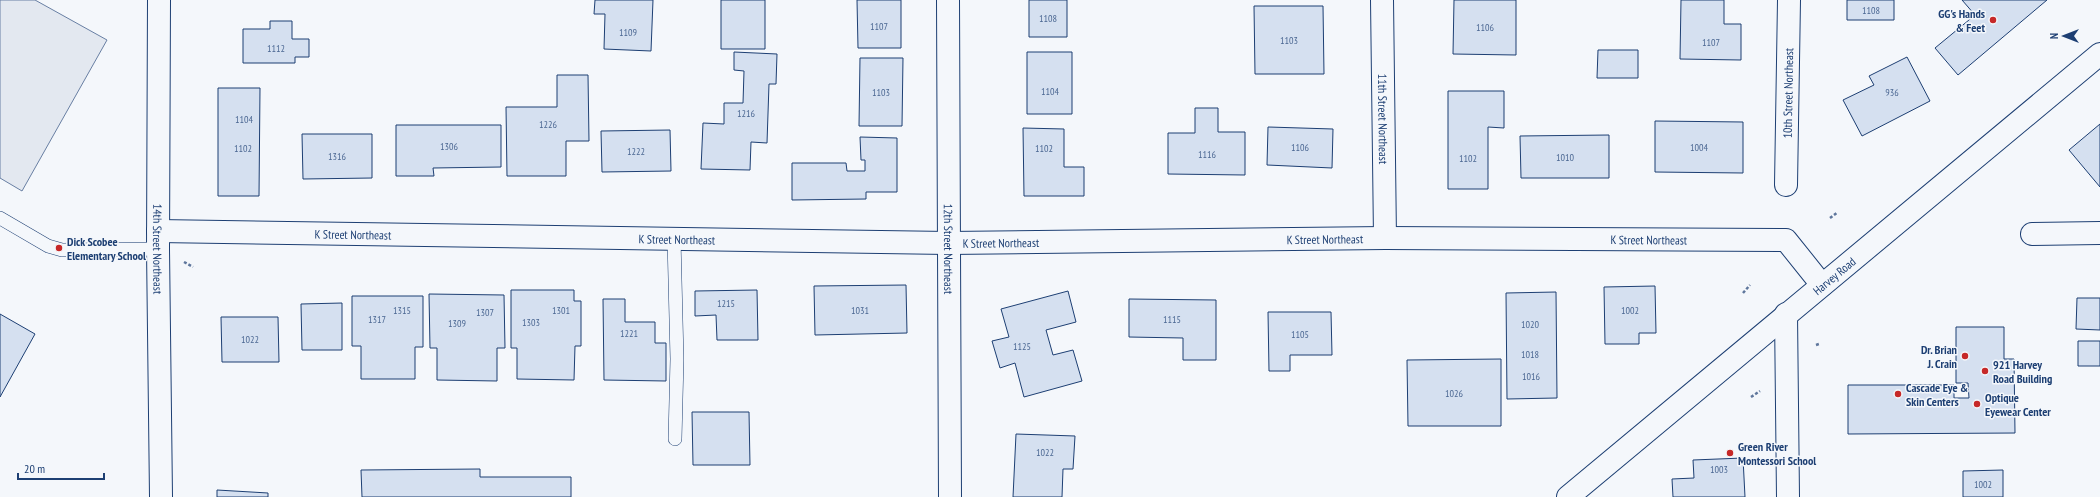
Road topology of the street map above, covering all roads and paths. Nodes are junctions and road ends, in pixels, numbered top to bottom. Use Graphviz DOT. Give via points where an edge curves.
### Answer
graph roads {
  1 [pos="159,0"];
  2 [pos="948,0"];
  3 [pos="1382,0"];
  4 [pos="1789,0"];
  5 [pos="2100,54"];
  6 [pos="1786,185"];
  7 [pos="1838,212"];
  8 [pos="0,218"];
  9 [pos="1830,218"];
  10 [pos="2100,233"];
  11 [pos="2032,234"];
  12 [pos="1385,238"];
  13 [pos="674,239"];
  14 [pos="158,240"];
  15 [pos="948,243"];
  16 [pos="184,262"];
  17 [pos="193,267"];
  18 [pos="1750,285"];
  19 [pos="1822,285"];
  20 [pos="1743,293"];
  21 [pos="1786,314"];
  22 [pos="1819,344"];
  23 [pos="1816,345"];
  24 [pos="1762,389"];
  25 [pos="1751,398"];
  26 [pos="675,439"];
  27 [pos="161,497"];
  28 [pos="950,497"];
  29 [pos="1568,497"];
  30 [pos="1788,497"];
  1 -- 14 [label="street, 14th Street Northeast"];
  2 -- 15 [label="street, 12th Street Northeast"];
  3 -- 12 [label="street, 11th Street Northeast"];
  4 -- 6 [label="street, 10th Street Northeast"];
  5 -- 19 [label="street, Harvey Road"];
  7 -- 9 [label="path"];
  8 -- 14 [label="lane" via="48,246 62,250"];
  10 -- 11 [label="street"];
  12 -- 15 [label="street, K Street Northeast"];
  12 -- 19 [label="street, K Street Northeast" via="1786,240"];
  13 -- 14 [label="street, K Street Northeast"];
  13 -- 15 [label="street, K Street Northeast"];
  13 -- 26 [label="lane" via="677,359"];
  14 -- 27 [label="street, 14th Street Northeast"];
  15 -- 28 [label="street, 12th Street Northeast"];
  16 -- 17 [label="path"];
  18 -- 20 [label="path"];
  19 -- 21 [label="street, Harvey Road"];
  21 -- 29 [label="street, Harvey Road"];
  21 -- 30 [label="street"];
  22 -- 23 [label="path"];
  24 -- 25 [label="path"];
}
